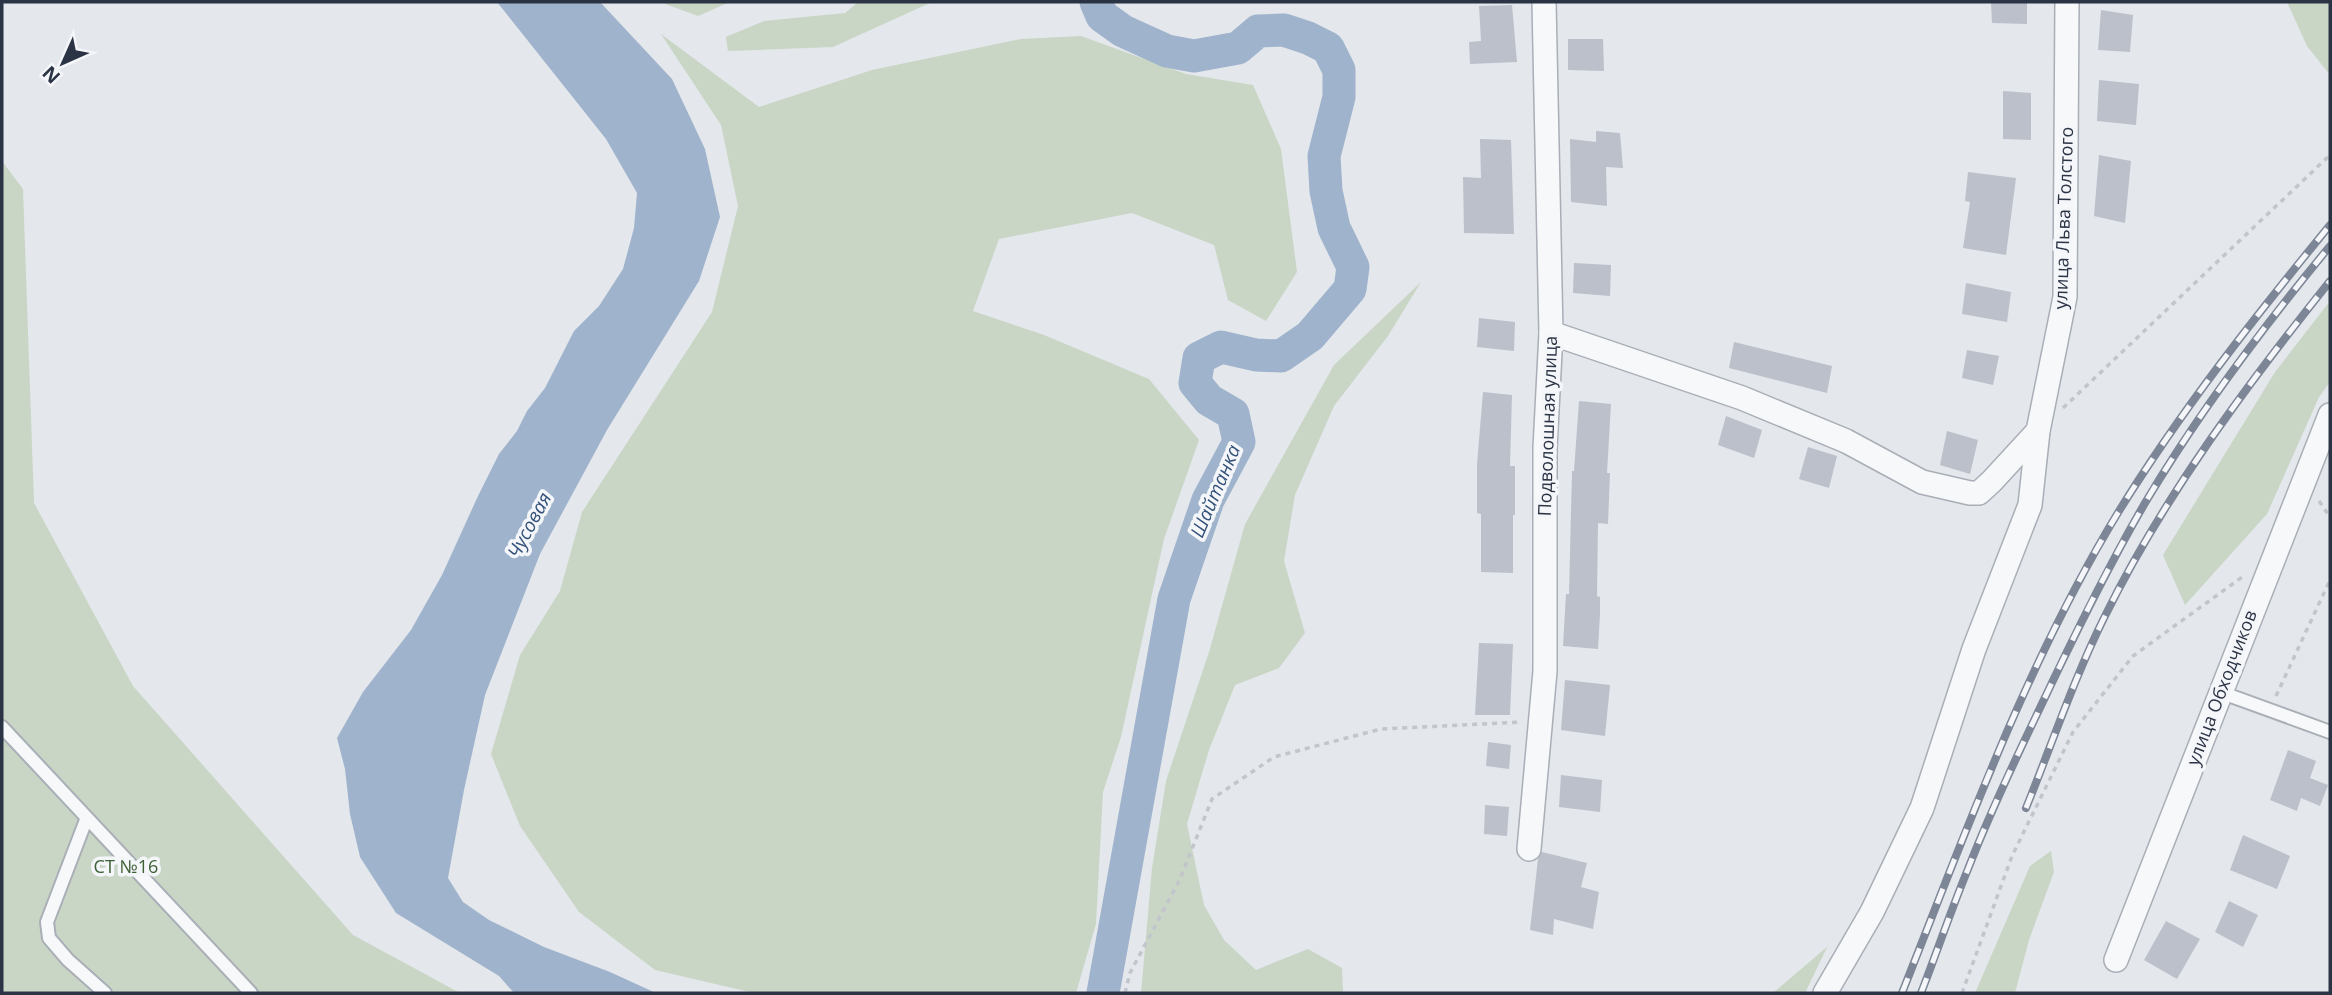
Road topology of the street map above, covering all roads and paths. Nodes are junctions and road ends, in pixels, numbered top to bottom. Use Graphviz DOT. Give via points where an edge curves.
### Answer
graph roads {
  1 [pos="1544,2"];
  2 [pos="2067,2"];
  3 [pos="2330,155"];
  4 [pos="1551,333"];
  5 [pos="2329,416"];
  6 [pos="2038,431"];
  7 [pos="2275,553"];
  8 [pos="2330,580"];
  9 [pos="2220,692"];
  10 [pos="2270,710"];
  11 [pos="1540,721"];
  12 [pos="2,727"];
  13 [pos="2330,732"];
  14 [pos="86,820"];
  15 [pos="1529,849"];
  16 [pos="2116,960"];
  17 [pos="105,993"];
  18 [pos="251,993"];
  19 [pos="1125,993"];
  20 [pos="1825,993"];
  21 [pos="1962,993"];
  1 -- 4 [label="street, Подволошная улица"];
  2 -- 6 [label="street, улица Льва Толстого" via="2065,298"];
  3 -- 6 [label="path"];
  4 -- 6 [label="street" via="1742,398 1846,441 1922,482 1970,493 1979,493"];
  4 -- 11 [label="street, Подволошная улица" via="1545,447 1545,671"];
  5 -- 7 [label="street, улица Обходчиков"];
  6 -- 20 [label="street, улица Льва Толстого" via="2030,505 1974,649 1922,808 1872,912"];
  7 -- 9 [label="street, улица Обходчиков"];
  7 -- 21 [label="path" via="2133,656 2073,732 2012,856"];
  8 -- 10 [label="path"];
  9 -- 10 [label="lane"];
  9 -- 16 [label="street, улица Обходчиков"];
  10 -- 13 [label="lane"];
  11 -- 15 [label="street, Подволошная улица"];
  11 -- 19 [label="path" via="1381,729 1274,758 1212,799 1180,879 1130,973"];
  12 -- 14 [label="lane"];
  14 -- 17 [label="lane" via="47,922 49,938"];
  14 -- 18 [label="lane"];
}
